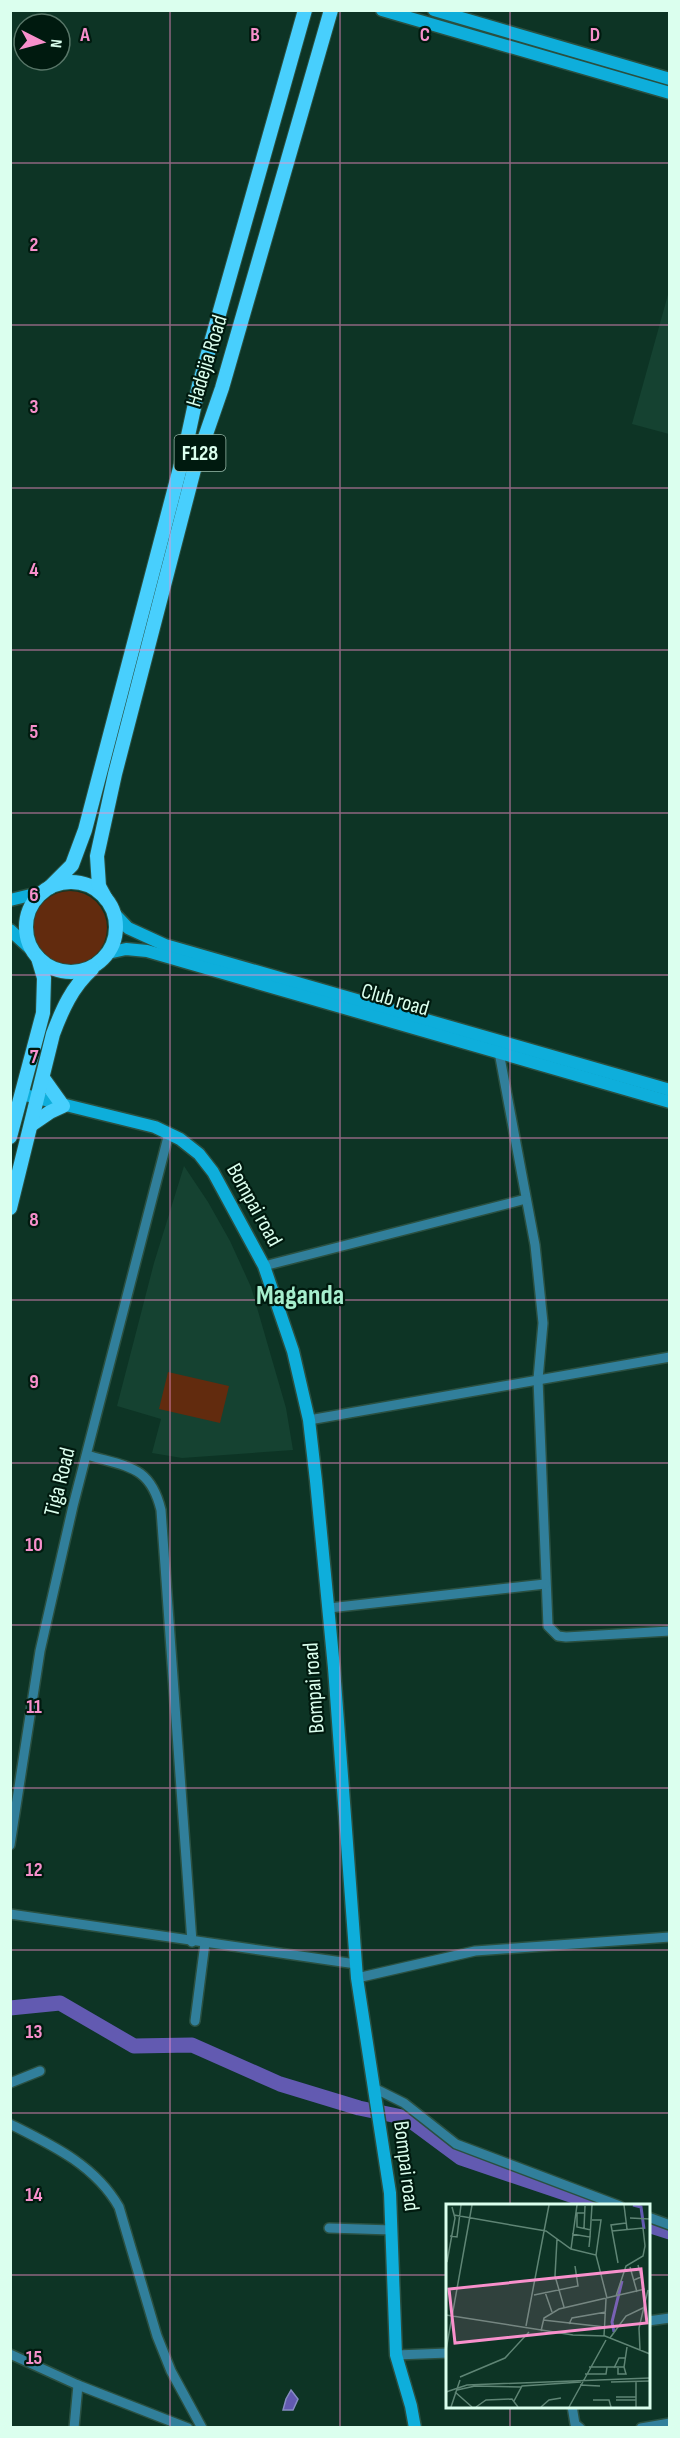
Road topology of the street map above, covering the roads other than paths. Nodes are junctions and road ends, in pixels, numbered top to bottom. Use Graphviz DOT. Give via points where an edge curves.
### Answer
graph roads {
  1 [pos="305,10"];
  2 [pos="314,10"];
  3 [pos="323,10"];
  4 [pos="331,10"];
  5 [pos="382,10"];
  6 [pos="434,10"];
  7 [pos="669,80"];
  8 [pos="669,93"];
  9 [pos="205,405"];
  10 [pos="186,445"];
  11 [pos="202,446"];
  12 [pos="47,889"];
  13 [pos="106,899"];
  14 [pos="10,900"];
  15 [pos="113,912"];
  16 [pos="10,930"];
  17 [pos="108,952"];
  18 [pos="35,954"];
  19 [pos="98,963"];
  20 [pos="272,981"];
  21 [pos="499,1052"];
  22 [pos="43,1078"];
  23 [pos="669,1090"];
  24 [pos="21,1094"];
  25 [pos="38,1100"];
  26 [pos="669,1102"];
  27 [pos="63,1106"];
  28 [pos="31,1125"];
  29 [pos="169,1133"];
  30 [pos="10,1137"];
  31 [pos="526,1199"];
  32 [pos="10,1208"];
  33 [pos="264,1266"];
  34 [pos="669,1357"];
  35 [pos="538,1379"];
  36 [pos="309,1419"];
  37 [pos="87,1455"];
  38 [pos="545,1584"];
  39 [pos="329,1608"];
  40 [pos="669,1631"];
  41 [pos="10,1845"];
  42 [pos="10,1914"];
  43 [pos="669,1937"];
  44 [pos="192,1942"];
  45 [pos="205,1943"];
  46 [pos="356,1964"];
  47 [pos="357,1978"];
  48 [pos="195,2021"];
  49 [pos="40,2071"];
  50 [pos="10,2083"];
  51 [pos="374,2088"];
  52 [pos="10,2124"];
  53 [pos="617,2204"];
  54 [pos="650,2218"];
  55 [pos="669,2225"];
  56 [pos="329,2228"];
  57 [pos="392,2230"];
  58 [pos="669,2318"];
  59 [pos="650,2321"];
  60 [pos="446,2353"];
  61 [pos="10,2354"];
  62 [pos="396,2355"];
  63 [pos="78,2385"];
  64 [pos="572,2408"];
  65 [pos="669,2423"];
  66 [pos="74,2427"];
  67 [pos="188,2427"];
  68 [pos="202,2427"];
  69 [pos="415,2427"];
  70 [pos="580,2427"];
  71 [pos="641,2427"];
  1 -- 10 [label="main road, Hadejia Road / F128" via="199,385"];
  2 -- 9 [label="main road"];
  3 -- 9 [label="main road"];
  4 -- 11 [label="main road, Hadejia Road / F128"];
  5 -- 8 [label="main road"];
  6 -- 7 [label="main road"];
  9 -- 10 [label="main road"];
  9 -- 11 [label="main road"];
  10 -- 12 [label="main road, Hadejia Road / F128" via="85,830 72,865"];
  11 -- 13 [label="main road, Hadejia Road / F128" via="101,834 97,873"];
  12 -- 13 [label="main road" via="62,882 80,883 98,890"];
  12 -- 14 [label="main road"];
  12 -- 18 [label="main road, F128" via="32,904 27,919 27,935"];
  13 -- 15 [label="main road, F128"];
  15 -- 17 [label="main road, F128" via="115,939"];
  15 -- 20 [label="main road" via="128,928 165,945"];
  16 -- 18 [label="main road"];
  17 -- 19 [label="main road, F128"];
  17 -- 20 [label="main road, Club road" via="147,951"];
  18 -- 19 [label="main road" via="48,966 67,972 86,970"];
  18 -- 24 [label="main road, F128" via="45,978 45,995"];
  19 -- 22 [label="main road, F128" via="82,978 62,1011"];
  20 -- 21 [label="main road, Club road"];
  20 -- 23 [label="main road"];
  21 -- 26 [label="main road, Club road"];
  21 -- 31 [label="street"];
  22 -- 25 [label="main road, F128"];
  22 -- 27 [label="main road"];
  24 -- 25 [label="main road, Bompai road"];
  24 -- 30 [label="main road, F128"];
  25 -- 27 [label="main road, Bompai road"];
  25 -- 28 [label="main road, F128"];
  27 -- 28 [label="main road"];
  27 -- 29 [label="main road, Bompai road"];
  28 -- 32 [label="main road, F128"];
  29 -- 33 [label="main road, Bompai road" via="199,1154 213,1172"];
  29 -- 37 [label="street, Tiga Road"];
  31 -- 33 [label="street"];
  31 -- 35 [label="street" via="543,1323"];
  33 -- 36 [label="main road, Bompai road" via="293,1351"];
  34 -- 35 [label="street"];
  35 -- 36 [label="street"];
  35 -- 38 [label="street"];
  36 -- 39 [label="main road, Bompai road"];
  37 -- 41 [label="street, Tiga Road" via="40,1651"];
  37 -- 44 [label="street" via="148,1478 161,1510"];
  38 -- 39 [label="street"];
  38 -- 40 [label="street" via="548,1626 558,1636"];
  39 -- 46 [label="main road, Bompai road"];
  42 -- 44 [label="street"];
  43 -- 47 [label="street" via="475,1951"];
  44 -- 45 [label="street"];
  45 -- 46 [label="street"];
  45 -- 48 [label="street"];
  46 -- 47 [label="main road, Bompai road"];
  47 -- 51 [label="main road, Bompai road"];
  49 -- 50 [label="street"];
  51 -- 53 [label="street" via="404,2103 456,2144"];
  51 -- 57 [label="main road, Bompai road"];
  52 -- 68 [label="street" via="61,2150 108,2188 119,2207 157,2336"];
  54 -- 55 [label="street"];
  56 -- 57 [label="street"];
  57 -- 62 [label="main road, Bompai road"];
  58 -- 59 [label="street"];
  60 -- 62 [label="street"];
  61 -- 63 [label="street"];
  62 -- 69 [label="main road, Bompai road"];
  63 -- 66 [label="street"];
  63 -- 67 [label="street"];
  64 -- 70 [label="street" via="575,2424"];
  65 -- 71 [label="street"];
}
